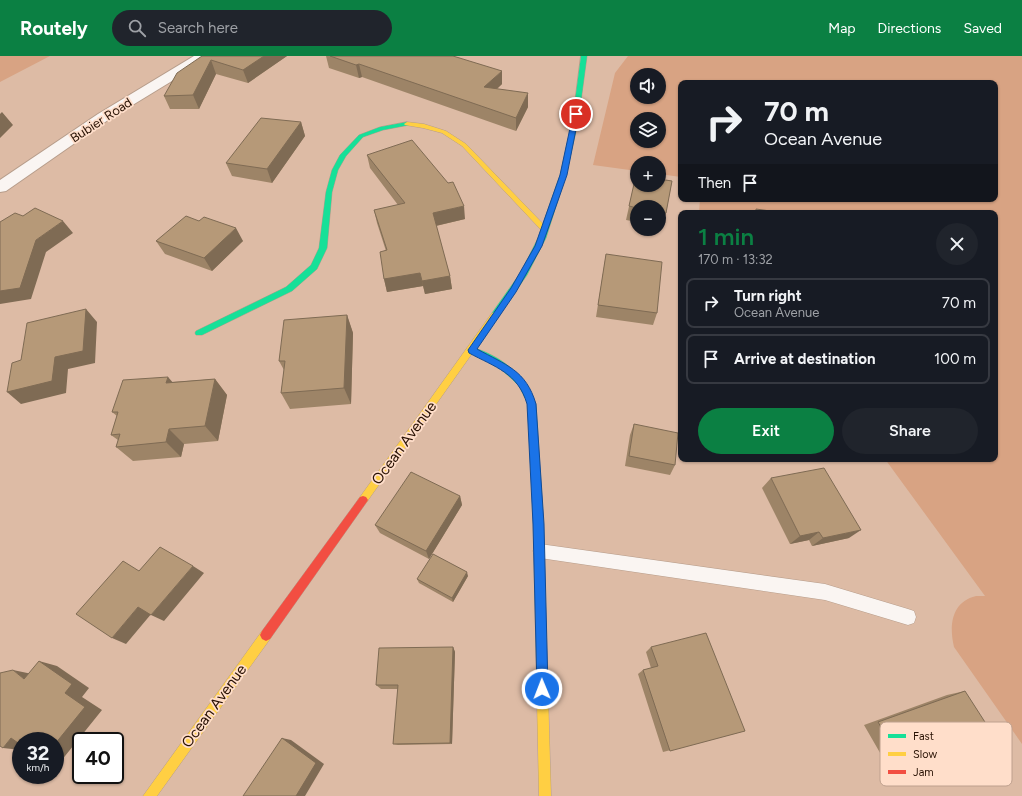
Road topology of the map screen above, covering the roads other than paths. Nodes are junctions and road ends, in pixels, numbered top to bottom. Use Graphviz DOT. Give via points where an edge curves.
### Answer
graph roads {
  1 [pos="203,56"];
  2 [pos="584,56"];
  3 [pos="0,187"];
  4 [pos="545,230"];
  5 [pos="199,333"];
  6 [pos="472,350"];
  7 [pos="540,550"];
  8 [pos="908,617"];
  9 [pos="150,796"];
  10 [pos="545,796"];
  1 -- 3 [label="street, Bubier Road" via="104,117"];
  2 -- 4 [label="street, Ocean Avenue" via="564,175"];
  4 -- 5 [label="street" via="464,145 444,132 404,124 382,128 361,136 344,155 336,170 329,192 323,248 314,267 289,289"];
  4 -- 6 [label="street, Ocean Avenue" via="522,277"];
  6 -- 7 [label="street" via="512,372 523,382 528,392 533,416"];
  6 -- 9 [label="street, Ocean Avenue"];
  7 -- 8 [label="lane" via="825,592"];
  7 -- 10 [label="street"];
}
